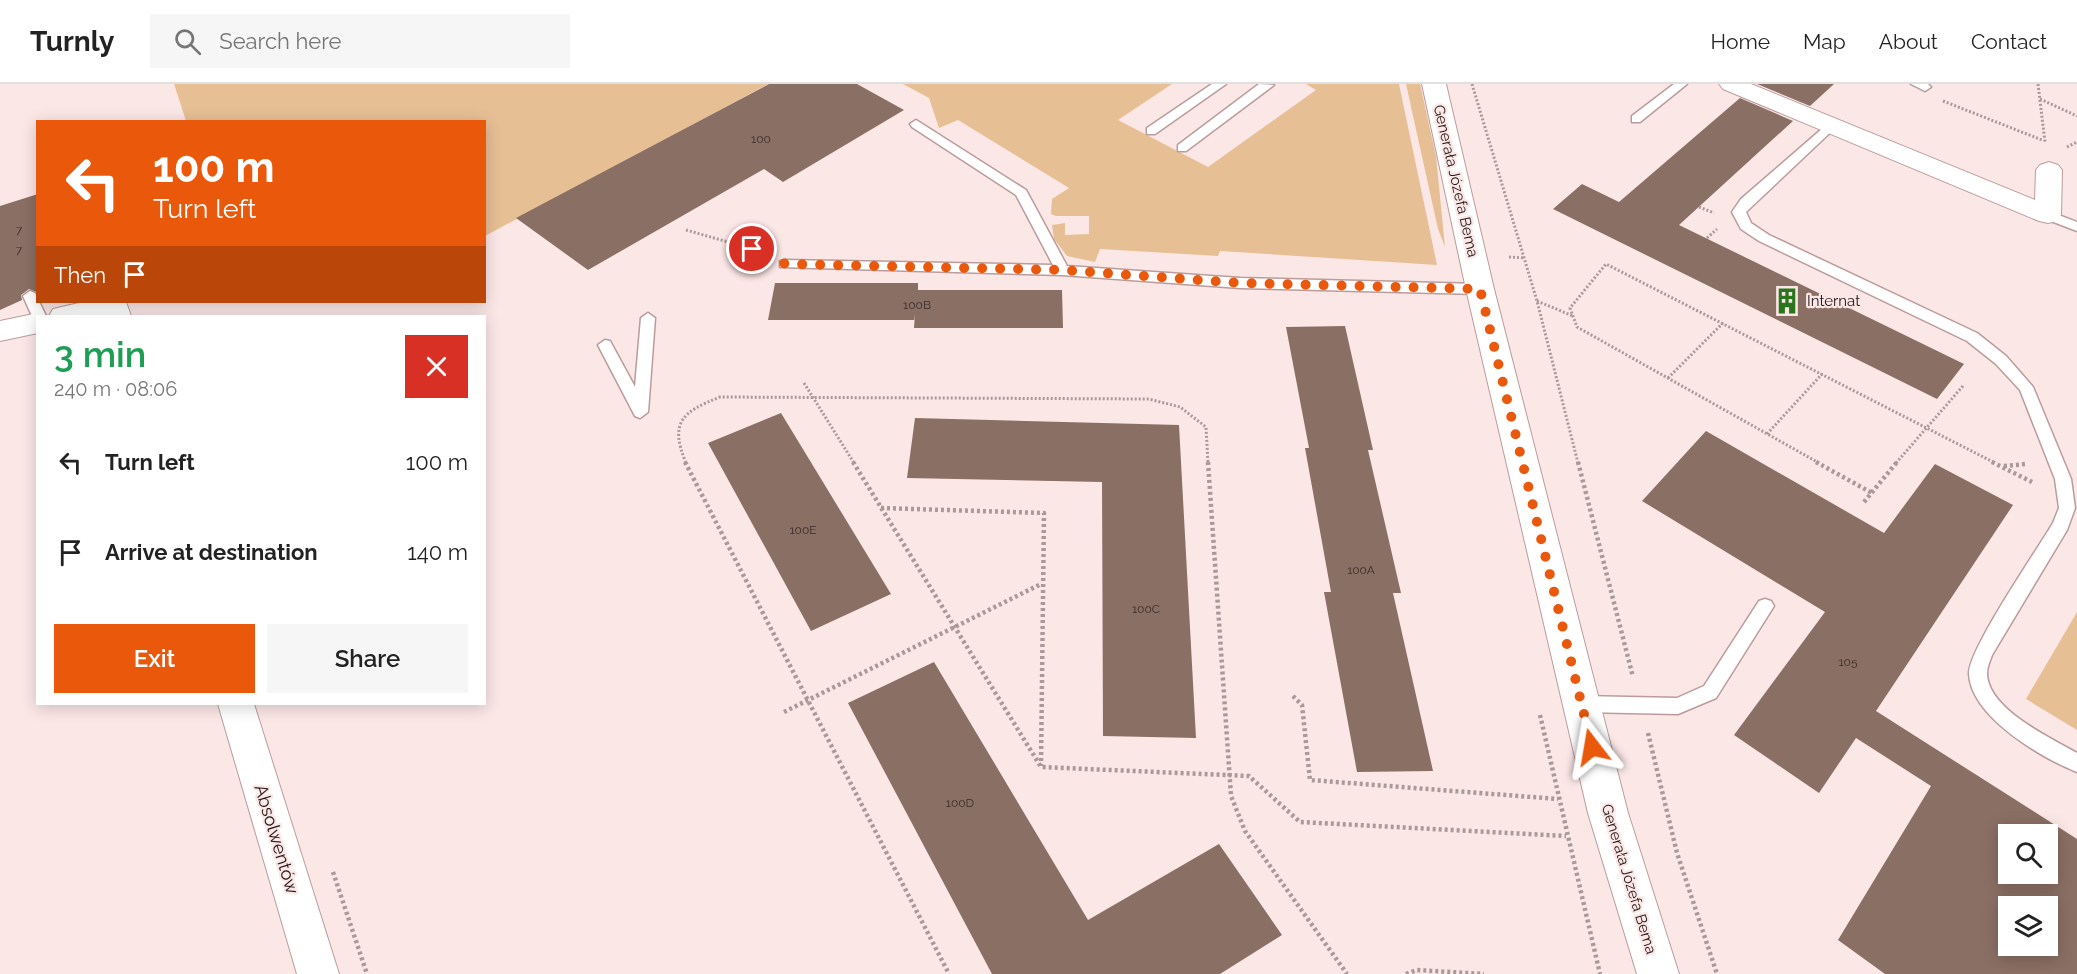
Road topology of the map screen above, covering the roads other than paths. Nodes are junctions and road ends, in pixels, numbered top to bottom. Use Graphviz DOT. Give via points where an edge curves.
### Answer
graph roads {
  1 [pos="1220,84"];
  2 [pos="1265,84"];
  3 [pos="1434,84"];
  4 [pos="1681,84"];
  5 [pos="1731,84"];
  6 [pos="1636,119"];
  7 [pos="916,124"];
  8 [pos="1830,125"];
  9 [pos="1151,131"];
  10 [pos="1182,148"];
  11 [pos="2049,170"];
  12 [pos="2048,215"];
  13 [pos="2077,227"];
  14 [pos="785,264"];
  15 [pos="1062,270"];
  16 [pos="1480,289"];
  17 [pos="118,308"];
  18 [pos="34,309"];
  19 [pos="70,315"];
  20 [pos="648,318"];
  21 [pos="0,331"];
  22 [pos="606,345"];
  23 [pos="1765,606"];
  24 [pos="1581,704"];
  25 [pos="236,705"];
  26 [pos="2077,763"];
  27 [pos="318,974"];
  28 [pos="1658,974"];
  1 -- 9 [label="lane"];
  2 -- 10 [label="lane" via="1268,86"];
  3 -- 16 [label="street, Generała Józefa Bema"];
  4 -- 6 [label="lane"];
  5 -- 8 [label="street"];
  7 -- 15 [label="lane" via="1021,193"];
  8 -- 12 [label="street"];
  8 -- 26 [label="lane" via="1739,212 1746,226 1764,238 1972,337 2026,387 2063,479 2067,508 2061,525 1983,652 1978,675 1994,710"];
  11 -- 12 [label="street"];
  12 -- 13 [label="lane"];
  14 -- 15 [label="lane"];
  15 -- 16 [label="lane" via="1240,283"];
  16 -- 24 [label="street, Generała Józefa Bema"];
  17 -- 19 [label="street"];
  18 -- 21 [label="street"];
  20 -- 22 [label="lane" via="640,412"];
  23 -- 24 [label="lane" via="1710,692 1678,706"];
  24 -- 28 [label="street, Generała Józefa Bema" via="1608,813"];
  25 -- 27 [label="street, Absolwentów"];
}
